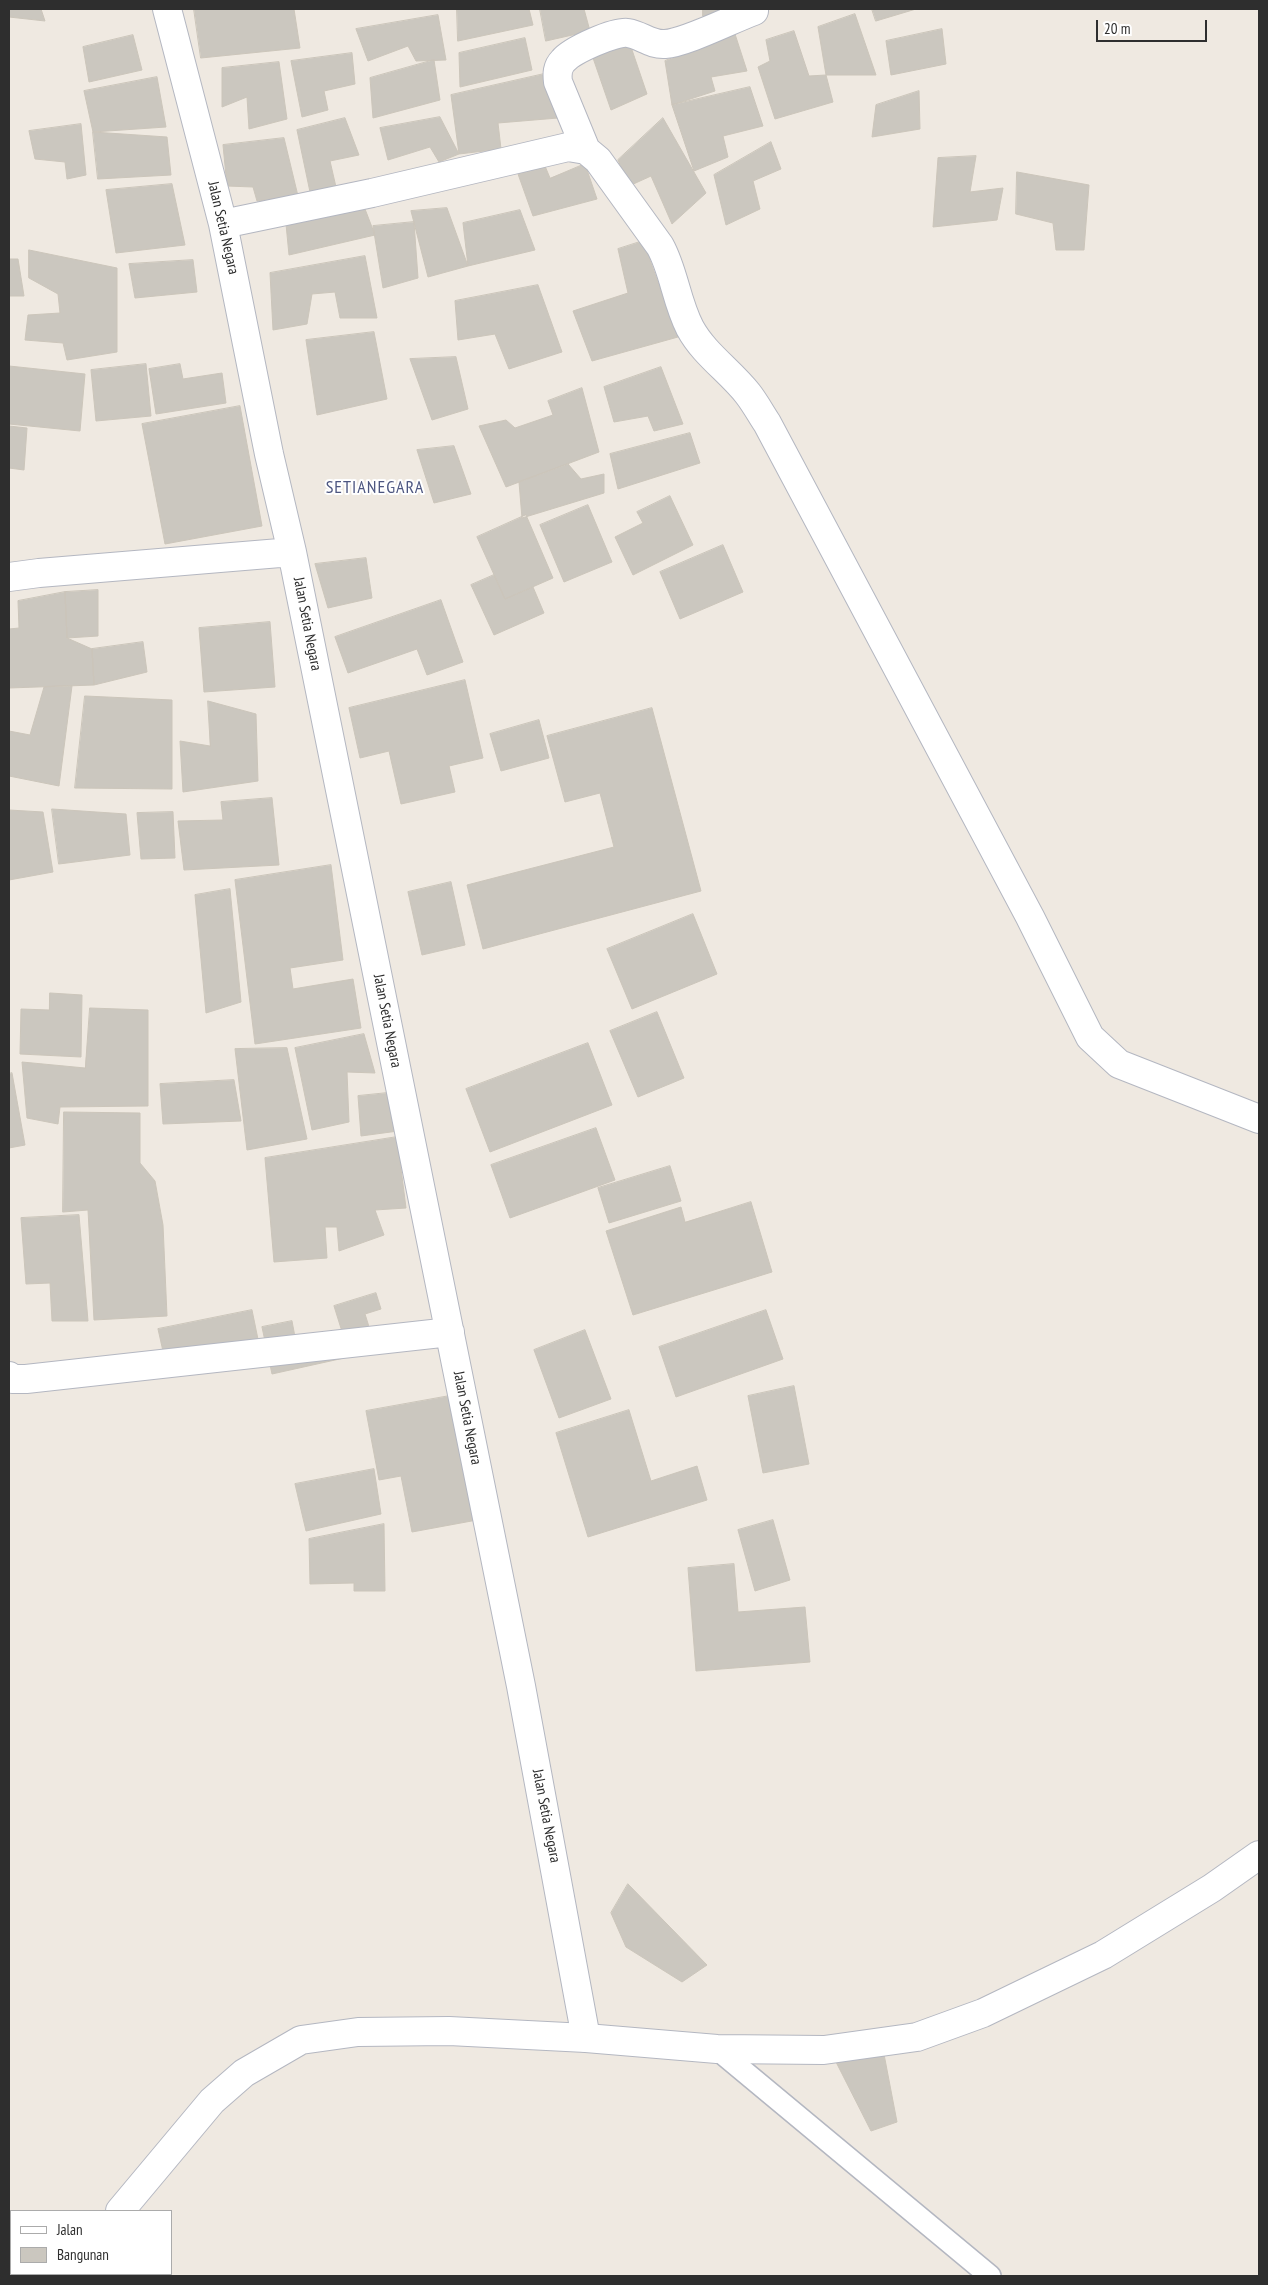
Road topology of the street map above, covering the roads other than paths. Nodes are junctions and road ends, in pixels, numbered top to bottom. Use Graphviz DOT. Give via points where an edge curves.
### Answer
graph roads {
  1 [pos="167,9"];
  2 [pos="757,9"];
  3 [pos="586,150"];
  4 [pos="223,224"];
  5 [pos="292,552"];
  6 [pos="9,577"];
  7 [pos="1259,1119"];
  8 [pos="450,1332"];
  9 [pos="9,1376"];
  10 [pos="1259,1856"];
  11 [pos="586,2038"];
  12 [pos="717,2049"];
  13 [pos="121,2210"];
  14 [pos="990,2276"];
  1 -- 4 [label="street, Jalan Setia Negara"];
  2 -- 3 [label="street" via="665,44 652,43 628,33 614,35 577,50 563,60 557,70 558,82"];
  3 -- 4 [label="street" via="568,147 360,196"];
  3 -- 7 [label="street" via="598,160 660,246 691,329 748,394 767,423 1030,917 1090,1037 1119,1064"];
  4 -- 5 [label="street, Jalan Setia Negara"];
  5 -- 6 [label="street"];
  5 -- 8 [label="street, Jalan Setia Negara"];
  8 -- 9 [label="street" via="26,1379"];
  8 -- 11 [label="street, Jalan Setia Negara" via="522,1686"];
  10 -- 12 [label="street" via="1103,1956 983,2013 916,2037 824,2050"];
  11 -- 12 [label="street"];
  11 -- 13 [label="street" via="358,2032 301,2040 244,2073 212,2102"];
  12 -- 14 [label="lane"];
}
